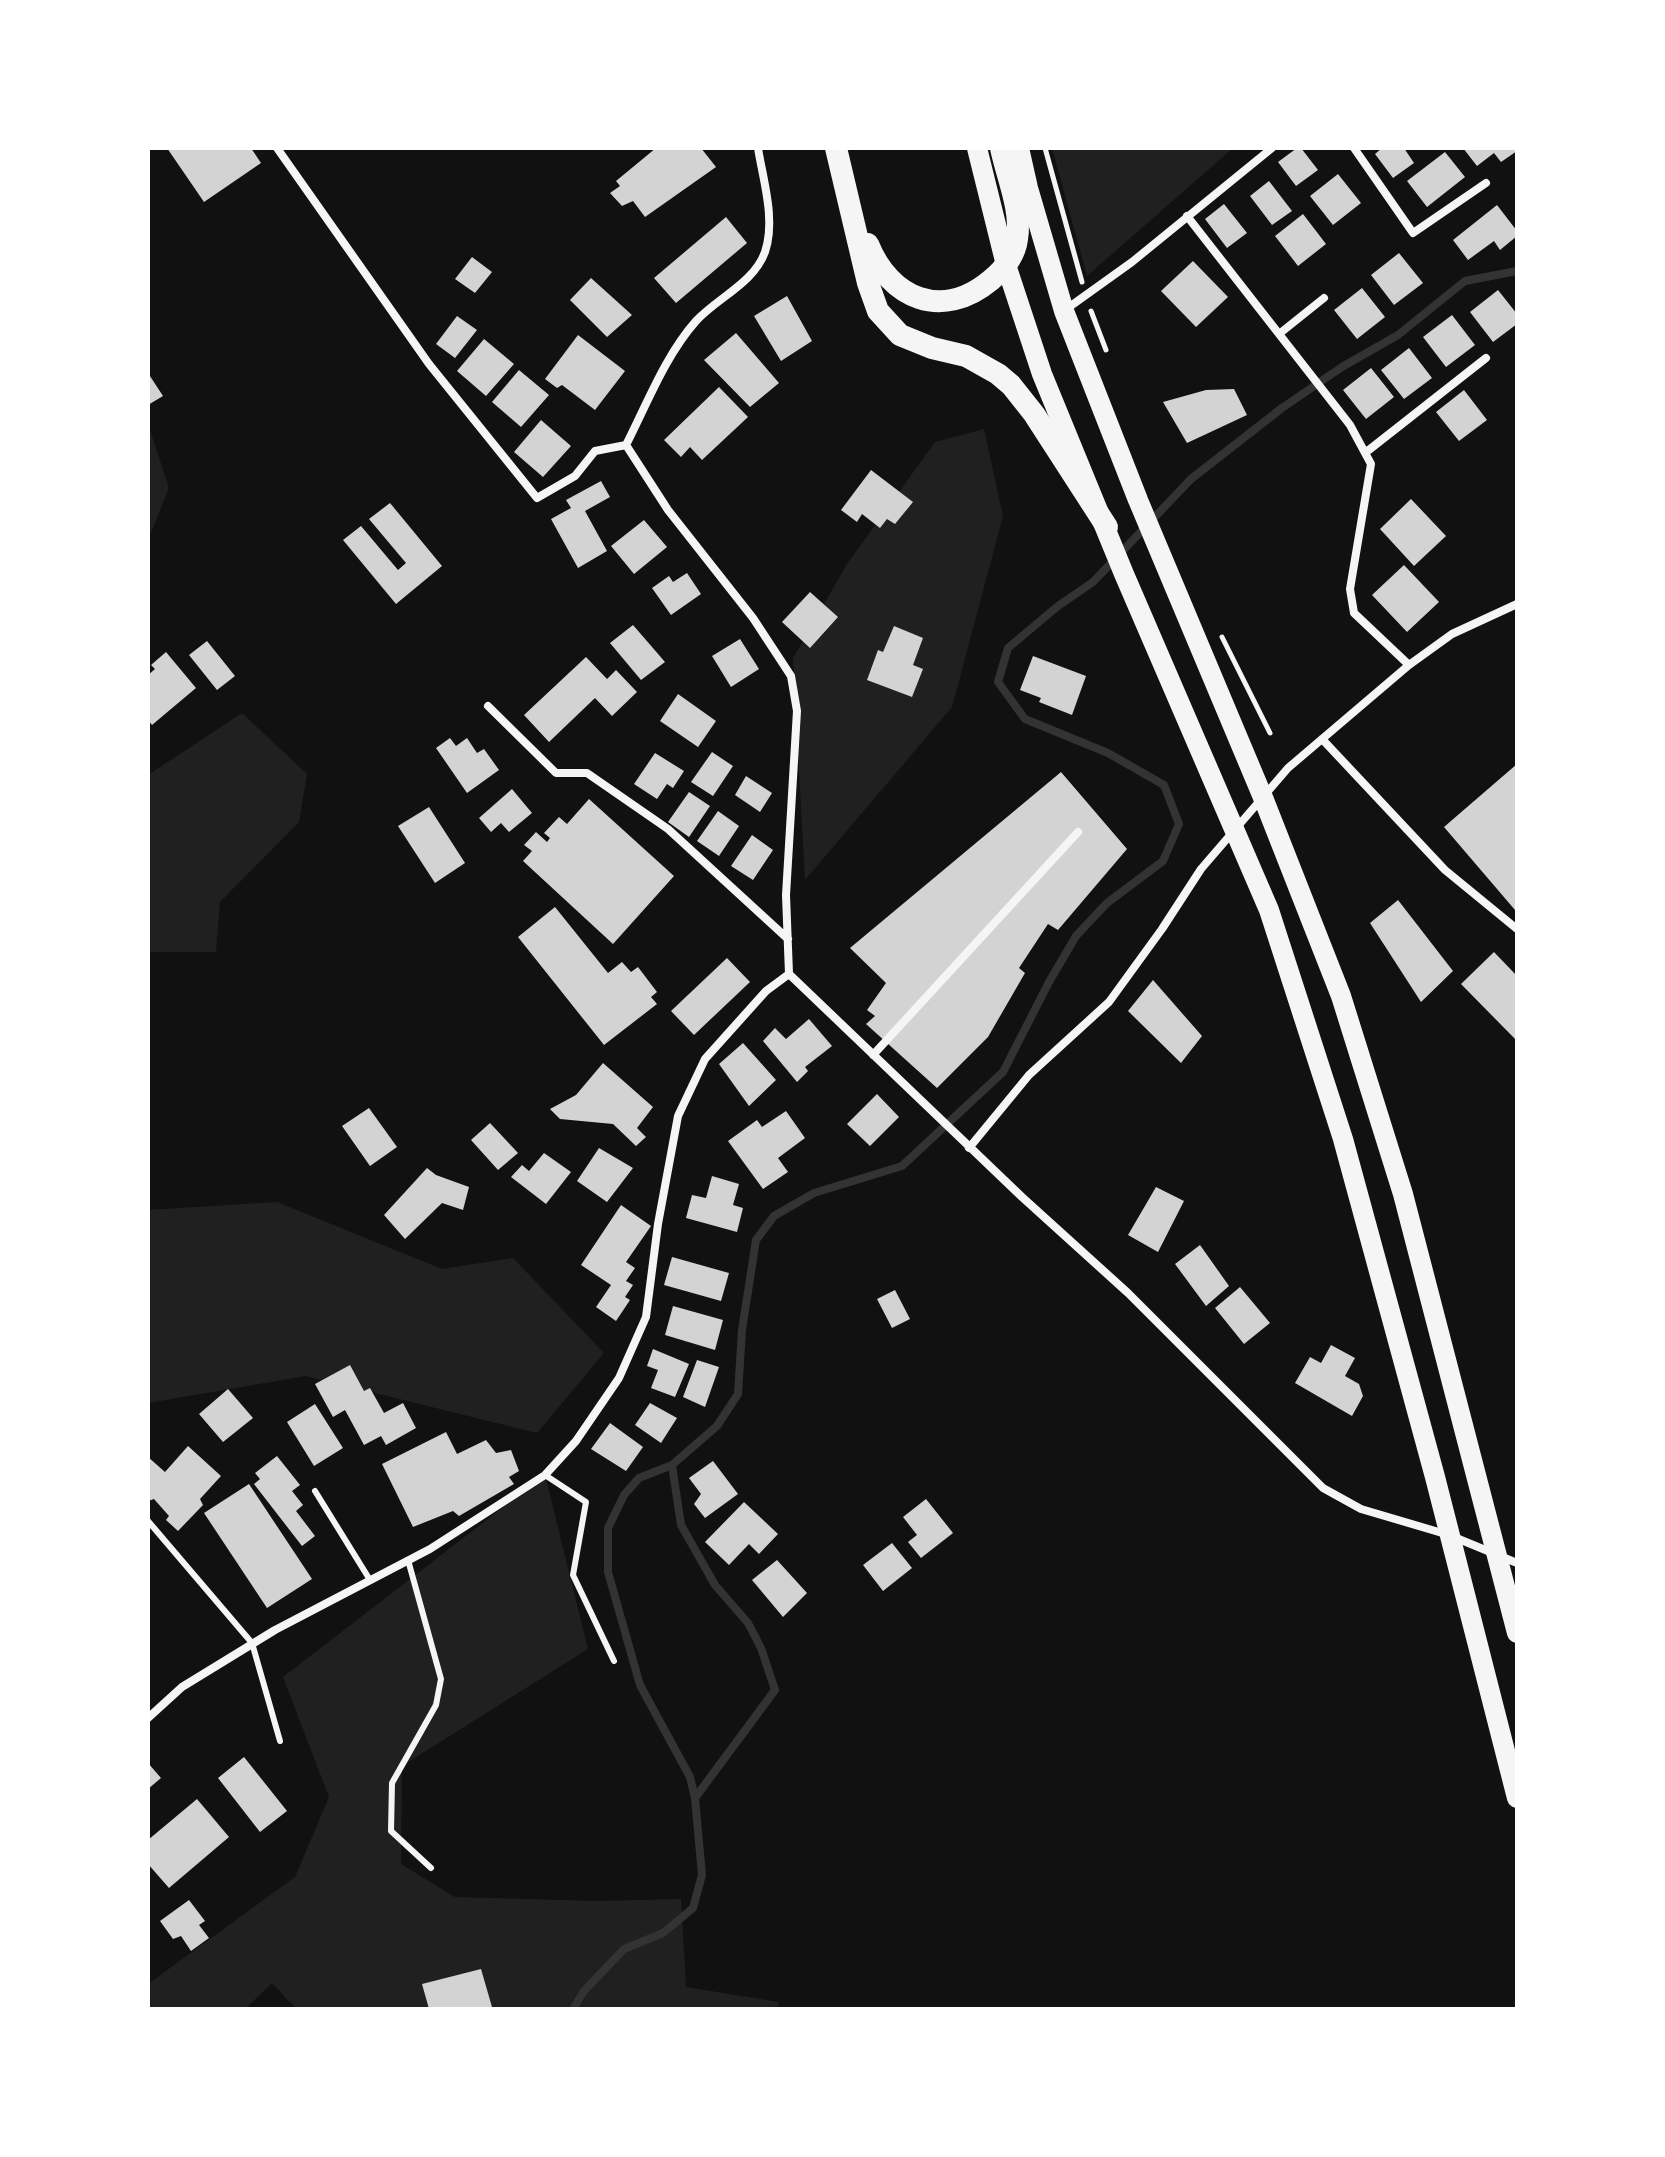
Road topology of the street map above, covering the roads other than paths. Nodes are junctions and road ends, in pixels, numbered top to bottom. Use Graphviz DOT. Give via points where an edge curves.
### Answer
graph roads {
  1 [pos="277,148"];
  2 [pos="758,148"];
  3 [pos="836,148"];
  4 [pos="977,148"];
  5 [pos="1001,148"];
  6 [pos="1019,148"];
  7 [pos="1272,148"];
  8 [pos="1354,148"];
  9 [pos="1486,183"];
  10 [pos="846,190"];
  11 [pos="1187,216"];
  12 [pos="1006,265"];
  13 [pos="1324,298"];
  14 [pos="1064,311"];
  15 [pos="1279,334"];
  16 [pos="1486,358"];
  17 [pos="626,445"];
  18 [pos="1365,453"];
  19 [pos="1107,527"];
  20 [pos="1517,604"];
  21 [pos="1409,665"];
  22 [pos="488,706"];
  23 [pos="1322,739"];
  24 [pos="1262,795"];
  25 [pos="1236,829"];
  26 [pos="1078,832"];
  27 [pos="1517,929"];
  28 [pos="788,939"];
  29 [pos="789,974"];
  30 [pos="873,1055"];
  31 [pos="969,1148"];
  32 [pos="545,1475"];
  33 [pos="315,1491"];
  34 [pos="148,1521"];
  35 [pos="1449,1535"];
  36 [pos="1508,1559"];
  37 [pos="408,1560"];
  38 [pos="370,1580"];
  39 [pos="1517,1633"];
  40 [pos="252,1643"];
  41 [pos="614,1661"];
  42 [pos="148,1718"];
  43 [pos="280,1741"];
  44 [pos="1517,1798"];
  45 [pos="431,1868"];
  1 -- 17 [label="street" via="429,364 537,498 575,476 595,451"];
  2 -- 17 [label="street" via="770,225 765,253 753,272 696,321 662,373"];
  3 -- 10 [label="highway"];
  4 -- 12 [label="highway"];
  5 -- 12 [label="highway" via="1018,225 1014,253"];
  6 -- 14 [label="highway"];
  7 -- 11 [label="street"];
  8 -- 9 [label="street" via="1413,233"];
  10 -- 12 [label="highway" via="878,265 909,295 938,303 955,301 982,287"];
  10 -- 19 [label="highway" via="872,298 888,324 915,343 981,363 1011,385"];
  11 -- 14 [label="street"];
  11 -- 15 [label="street"];
  12 -- 19 [label="highway" via="1042,374"];
  13 -- 15 [label="street"];
  14 -- 24 [label="highway"];
  15 -- 18 [label="street" via="1350,425"];
  16 -- 18 [label="street"];
  17 -- 28 [label="street" via="791,676 797,711"];
  18 -- 21 [label="street" via="1371,464 1350,589 1354,613"];
  19 -- 25 [label="highway"];
  20 -- 21 [label="street" via="1452,634"];
  21 -- 23 [label="street"];
  22 -- 28 [label="street" via="556,773 587,773 668,829"];
  23 -- 24 [label="street"];
  23 -- 27 [label="street" via="1445,870"];
  24 -- 25 [label="street"];
  24 -- 36 [label="highway" via="1346,1012"];
  25 -- 31 [label="street" via="1201,869 1109,1002 1029,1075"];
  25 -- 35 [label="highway" via="1262,888 1343,1139"];
  26 -- 30 [label="street"];
  28 -- 29 [label="street"];
  29 -- 30 [label="street"];
  29 -- 32 [label="street" via="766,991 705,1059 678,1116 646,1317 619,1378 576,1441"];
  30 -- 31 [label="street"];
  31 -- 35 [label="street" via="1128,1293 1323,1488 1361,1509"];
  32 -- 37 [label="street"];
  32 -- 41 [label="lane" via="586,1502 573,1575"];
  33 -- 38 [label="lane"];
  34 -- 40 [label="lane"];
  35 -- 36 [label="street"];
  35 -- 44 [label="highway"];
  36 -- 39 [label="highway"];
  37 -- 38 [label="street"];
  37 -- 45 [label="lane" via="441,1679 436,1705 392,1783 391,1831"];
  38 -- 40 [label="street"];
  40 -- 42 [label="street" via="182,1687"];
  40 -- 43 [label="lane"];
}
